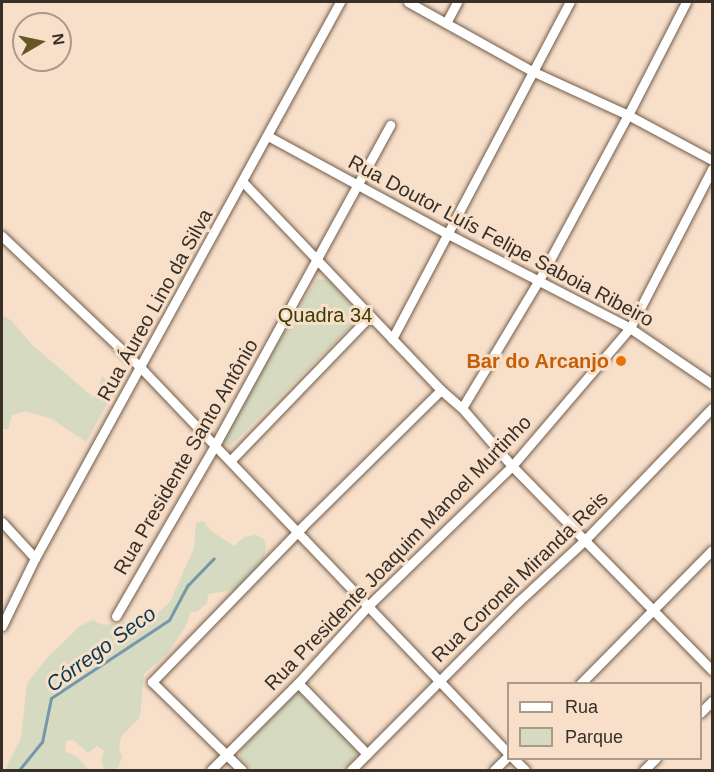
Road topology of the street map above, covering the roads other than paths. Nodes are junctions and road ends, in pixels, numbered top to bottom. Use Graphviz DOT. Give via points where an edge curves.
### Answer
graph roads {
  1 [pos="340,2"];
  2 [pos="408,2"];
  3 [pos="457,2"];
  4 [pos="570,2"];
  5 [pos="686,2"];
  6 [pos="446,23"];
  7 [pos="532,71"];
  8 [pos="628,115"];
  9 [pos="390,125"];
  10 [pos="268,136"];
  11 [pos="712,160"];
  12 [pos="712,169"];
  13 [pos="243,182"];
  14 [pos="359,185"];
  15 [pos="448,234"];
  16 [pos="2,236"];
  17 [pos="317,260"];
  18 [pos="539,280"];
  19 [pos="370,316"];
  20 [pos="630,328"];
  21 [pos="392,339"];
  22 [pos="141,368"];
  23 [pos="712,384"];
  24 [pos="441,390"];
  25 [pos="462,408"];
  26 [pos="712,408"];
  27 [pos="215,445"];
  28 [pos="230,461"];
  29 [pos="512,466"];
  30 [pos="2,522"];
  31 [pos="298,532"];
  32 [pos="585,540"];
  33 [pos="712,550"];
  34 [pos="35,558"];
  35 [pos="368,606"];
  36 [pos="654,609"];
  37 [pos="116,616"];
  38 [pos="2,626"];
  39 [pos="712,670"];
  40 [pos="439,681"];
  41 [pos="582,682"];
  42 [pos="298,683"];
  43 [pos="367,754"];
  44 [pos="507,754"];
  45 [pos="226,755"];
  46 [pos="507,756"];
  47 [pos="514,760"];
  48 [pos="655,760"];
  49 [pos="211,771"];
  50 [pos="242,771"];
  51 [pos="351,771"];
  52 [pos="494,771"];
  53 [pos="525,771"];
  54 [pos="644,771"];
  1 -- 10 [label="street, Rua Áureo Lino da Silva"];
  2 -- 6 [label="street"];
  3 -- 6 [label="street"];
  4 -- 7 [label="street"];
  5 -- 8 [label="street"];
  6 -- 7 [label="street"];
  7 -- 8 [label="street"];
  7 -- 15 [label="street"];
  8 -- 11 [label="street"];
  8 -- 18 [label="street"];
  9 -- 14 [label="street, Rua Presidente Santo Antônio"];
  10 -- 13 [label="street, Rua Áureo Lino da Silva"];
  10 -- 14 [label="street, Rua Doutor Luís Felipe Saboia Ribeiro"];
  12 -- 20 [label="street, Rua Presidente Joaquim Manoel Murtinho"];
  13 -- 17 [label="street"];
  13 -- 22 [label="street, Rua Áureo Lino da Silva"];
  14 -- 15 [label="street, Rua Doutor Luís Felipe Saboia Ribeiro"];
  14 -- 17 [label="street, Rua Presidente Santo Antônio"];
  15 -- 18 [label="street, Rua Doutor Luís Felipe Saboia Ribeiro"];
  15 -- 21 [label="street"];
  16 -- 22 [label="street"];
  17 -- 19 [label="street"];
  17 -- 27 [label="street, Rua Presidente Santo Antônio"];
  18 -- 20 [label="street, Rua Doutor Luís Felipe Saboia Ribeiro"];
  18 -- 25 [label="street"];
  19 -- 21 [label="street"];
  19 -- 28 [label="street"];
  20 -- 23 [label="street, Rua Doutor Luís Felipe Saboia Ribeiro"];
  20 -- 29 [label="street, Rua Presidente Joaquim Manoel Murtinho"];
  21 -- 24 [label="street"];
  22 -- 27 [label="street"];
  22 -- 34 [label="street, Rua Áureo Lino da Silva"];
  24 -- 25 [label="street"];
  24 -- 31 [label="street"];
  25 -- 29 [label="street"];
  26 -- 32 [label="street, Rua Coronel Miranda Reis"];
  27 -- 28 [label="street"];
  27 -- 37 [label="street, Rua Presidente Santo Antônio"];
  28 -- 31 [label="street"];
  29 -- 32 [label="street"];
  29 -- 35 [label="street, Rua Presidente Joaquim Manoel Murtinho"];
  30 -- 34 [label="street"];
  31 -- 35 [label="street"];
  31 -- 45 [label="street" via="153,682"];
  32 -- 36 [label="street"];
  32 -- 40 [label="street, Rua Coronel Miranda Reis"];
  33 -- 36 [label="street"];
  34 -- 38 [label="street, Rua Áureo Lino da Silva"];
  35 -- 40 [label="street"];
  35 -- 42 [label="street, Rua Presidente Joaquim Manoel Murtinho"];
  36 -- 39 [label="street"];
  36 -- 41 [label="street"];
  40 -- 43 [label="street, Rua Coronel Miranda Reis"];
  40 -- 44 [label="street"];
  42 -- 43 [label="street"];
  42 -- 45 [label="street, Rua Presidente Joaquim Manoel Murtinho"];
  43 -- 51 [label="street, Rua Coronel Miranda Reis"];
  45 -- 49 [label="street, Rua Presidente Joaquim Manoel Murtinho"];
  45 -- 50 [label="street"];
  46 -- 52 [label="street"];
  47 -- 53 [label="street"];
  48 -- 54 [label="street"];
}
